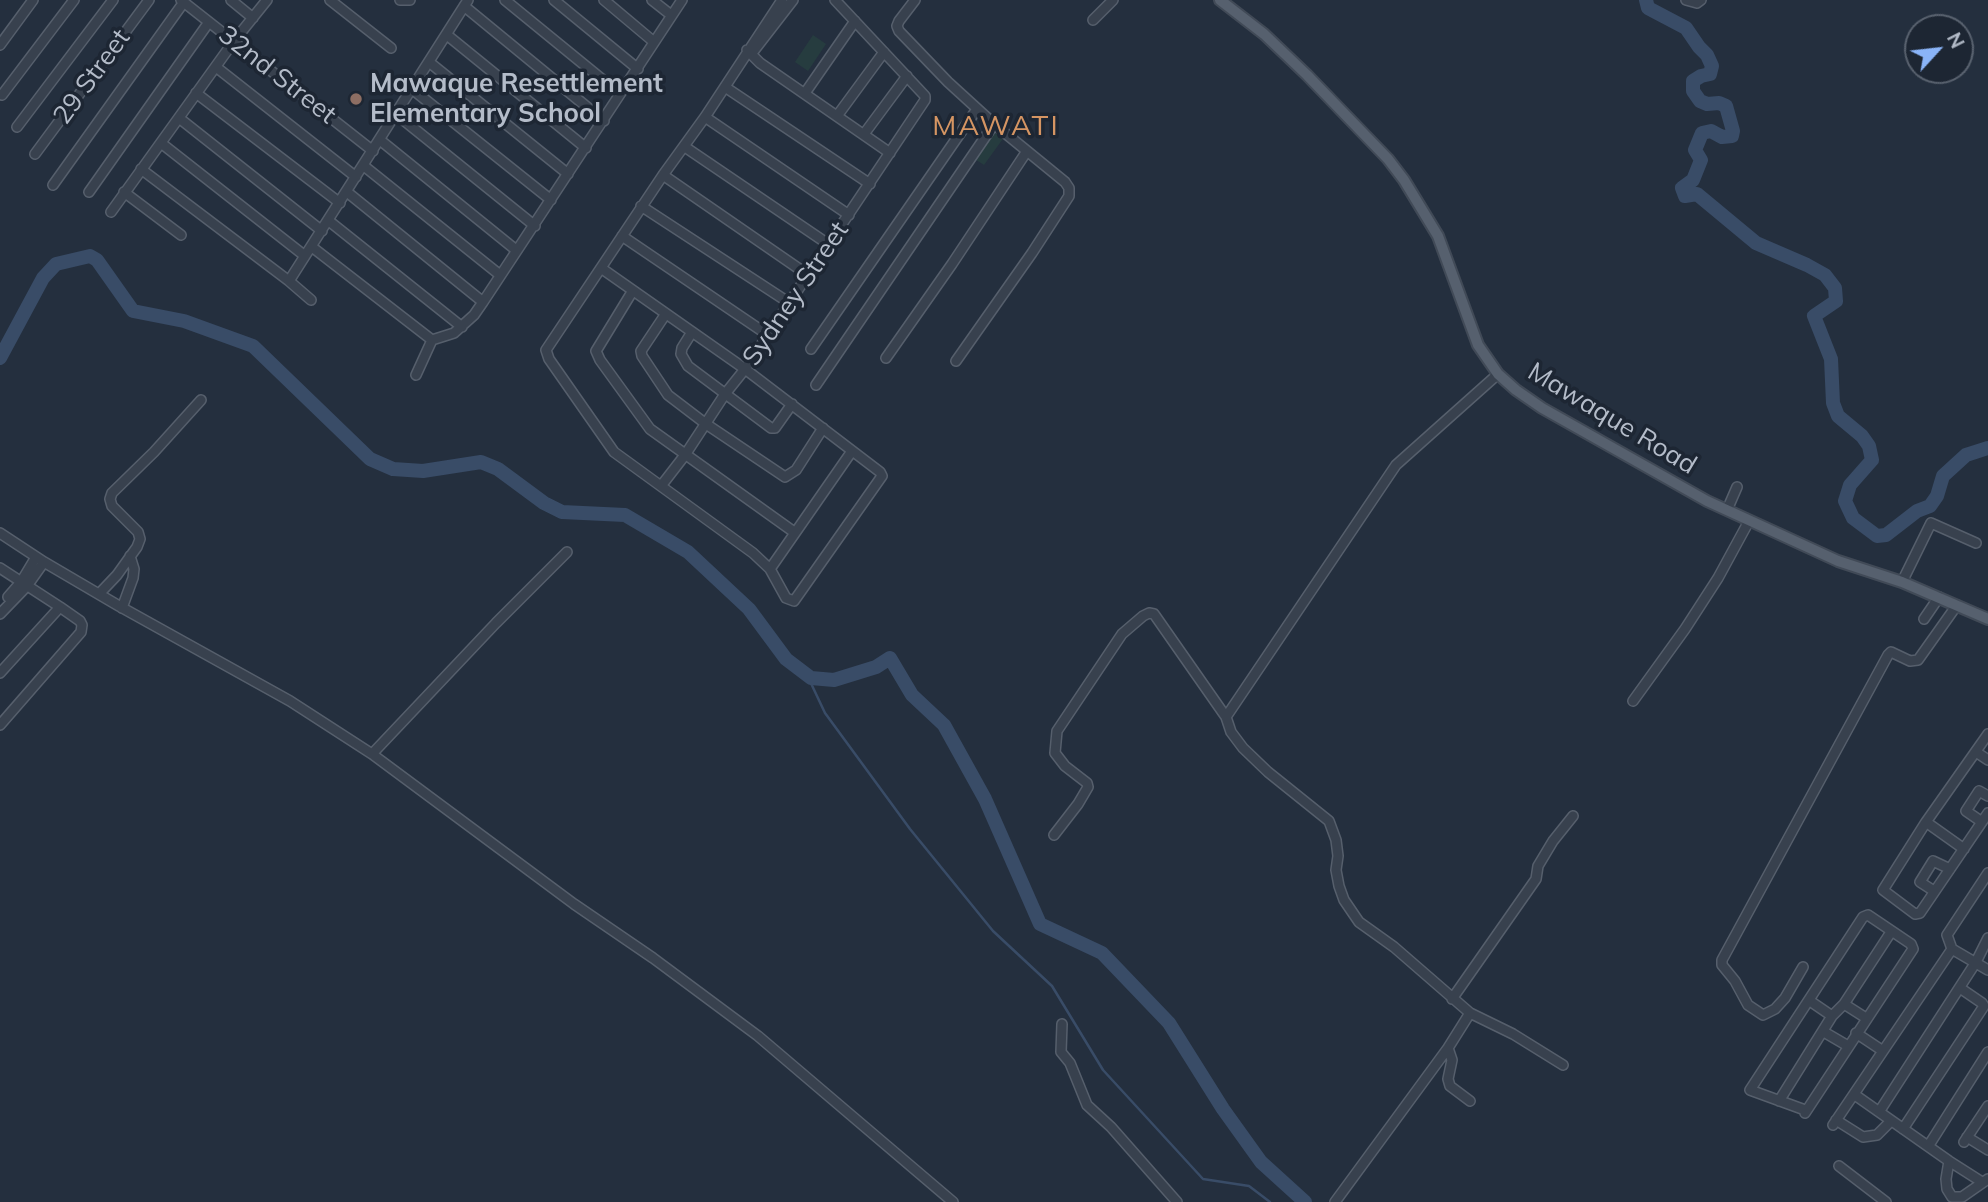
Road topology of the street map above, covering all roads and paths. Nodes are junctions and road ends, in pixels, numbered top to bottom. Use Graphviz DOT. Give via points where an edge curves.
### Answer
graph roads {
  1 [pos="33,0"];
  2 [pos="74,0"];
  3 [pos="113,0"];
  4 [pos="149,0"];
  5 [pos="231,0"];
  6 [pos="267,0"];
  7 [pos="330,0"];
  8 [pos="401,0"];
  9 [pos="410,0"];
  10 [pos="505,0"];
  11 [pos="554,0"];
  12 [pos="604,0"];
  13 [pos="652,0"];
  14 [pos="682,0"];
  15 [pos="835,0"];
  16 [pos="915,0"];
  17 [pos="1113,0"];
  18 [pos="1220,0"];
  19 [pos="1686,0"];
  20 [pos="182,1"];
  21 [pos="787,2"];
  22 [pos="1699,2"];
  23 [pos="466,3"];
  24 [pos="671,15"];
  25 [pos="253,18"];
  26 [pos="1093,20"];
  27 [pos="855,21"];
  28 [pos="209,22"];
  29 [pos="447,34"];
  30 [pos="233,41"];
  31 [pos="654,42"];
  32 [pos="0,46"];
  33 [pos="391,48"];
  34 [pos="884,52"];
  35 [pos="747,54"];
  36 [pos="429,62"];
  37 [pos="216,67"];
  38 [pos="638,69"];
  39 [pos="907,76"];
  40 [pos="724,87"];
  41 [pos="412,89"];
  42 [pos="196,93"];
  43 [pos="805,93"];
  44 [pos="620,94"];
  45 [pos="2,95"];
  46 [pos="977,109"];
  47 [pos="396,114"];
  48 [pos="837,116"];
  49 [pos="705,117"];
  50 [pos="179,118"];
  51 [pos="604,121"];
  52 [pos="993,124"];
  53 [pos="17,127"];
  54 [pos="864,134"];
  55 [pos="380,140"];
  56 [pos="161,143"];
  57 [pos="685,146"];
  58 [pos="586,148"];
  59 [pos="373,151"];
  60 [pos="1027,151"];
  61 [pos="890,153"];
  62 [pos="35,154"];
  63 [pos="364,166"];
  64 [pos="141,169"];
  65 [pos="568,173"];
  66 [pos="663,175"];
  67 [pos="356,177"];
  68 [pos="870,184"];
  69 [pos="53,185"];
  70 [pos="89,192"];
  71 [pos="124,192"];
  72 [pos="347,192"];
  73 [pos="551,200"];
  74 [pos="340,203"];
  75 [pos="642,206"];
  76 [pos="111,212"];
  77 [pos="849,215"];
  78 [pos="329,221"];
  79 [pos="535,226"];
  80 [pos="323,230"];
  81 [pos="181,235"];
  82 [pos="622,236"];
  83 [pos="828,244"];
  84 [pos="312,247"];
  85 [pos="516,250"];
  86 [pos="305,256"];
  87 [pos="601,268"];
  88 [pos="500,275"];
  89 [pos="808,275"];
  90 [pos="289,281"];
  91 [pos="632,292"];
  92 [pos="312,300"];
  93 [pos="482,302"];
  94 [pos="788,302"];
  95 [pos="665,315"];
  96 [pos="462,327"];
  97 [pos="692,332"];
  98 [pos="768,335"];
  99 [pos="432,340"];
  100 [pos="811,349"];
  101 [pos="886,358"];
  102 [pos="956,361"];
  103 [pos="745,369"];
  104 [pos="1498,374"];
  105 [pos="416,375"];
  106 [pos="817,386"];
  107 [pos="724,394"];
  108 [pos="201,400"];
  109 [pos="792,404"];
  110 [pos="706,424"];
  111 [pos="823,428"];
  112 [pos="852,451"];
  113 [pos="685,455"];
  114 [pos="661,486"];
  115 [pos="1737,487"];
  116 [pos="1727,510"];
  117 [pos="1749,521"];
  118 [pos="794,531"];
  119 [pos="0,533"];
  120 [pos="1976,543"];
  121 [pos="567,552"];
  122 [pos="131,556"];
  123 [pos="40,559"];
  124 [pos="0,568"];
  125 [pos="770,569"];
  126 [pos="1902,582"];
  127 [pos="24,584"];
  128 [pos="99,594"];
  129 [pos="1939,597"];
  130 [pos="1957,605"];
  131 [pos="0,607"];
  132 [pos="60,607"];
  133 [pos="122,608"];
  134 [pos="0,614"];
  135 [pos="1924,619"];
  136 [pos="1988,619"];
  137 [pos="0,673"];
  138 [pos="1633,701"];
  139 [pos="1226,718"];
  140 [pos="0,725"];
  141 [pos="1988,734"];
  142 [pos="1976,752"];
  143 [pos="372,754"];
  144 [pos="1988,760"];
  145 [pos="1988,796"];
  146 [pos="1988,813"];
  147 [pos="1573,816"];
  148 [pos="1926,822"];
  149 [pos="1982,822"];
  150 [pos="1054,835"];
  151 [pos="1964,849"];
  152 [pos="1950,869"];
  153 [pos="1988,873"];
  154 [pos="1934,891"];
  155 [pos="1891,932"];
  156 [pos="1988,938"];
  157 [pos="1952,949"];
  158 [pos="1976,962"];
  159 [pos="1803,967"];
  160 [pos="1988,970"];
  161 [pos="1960,988"];
  162 [pos="1452,999"];
  163 [pos="1810,1001"];
  164 [pos="1844,1004"];
  165 [pos="1470,1013"];
  166 [pos="1832,1016"];
  167 [pos="1866,1018"];
  168 [pos="1062,1024"];
  169 [pos="1824,1032"];
  170 [pos="1856,1033"];
  171 [pos="1848,1046"];
  172 [pos="1448,1048"];
  173 [pos="1883,1051"];
  174 [pos="1988,1052"];
  175 [pos="1563,1065"];
  176 [pos="1855,1095"];
  177 [pos="1470,1101"];
  178 [pos="1779,1101"];
  179 [pos="1988,1106"];
  180 [pos="1879,1111"];
  181 [pos="1891,1121"];
  182 [pos="1903,1129"];
  183 [pos="1929,1145"];
  184 [pos="1988,1150"];
  185 [pos="1949,1161"];
  186 [pos="1839,1166"];
  187 [pos="1985,1180"];
  188 [pos="953,1202"];
  189 [pos="1177,1202"];
  190 [pos="1335,1202"];
  191 [pos="1886,1202"];
  1 -- 32 [label="street"];
  2 -- 45 [label="street"];
  3 -- 53 [label="street"];
  4 -- 62 [label="street, 29 Street"];
  5 -- 25 [label="street"];
  6 -- 25 [label="street"];
  7 -- 33 [label="street"];
  8 -- 9 [label="street"];
  10 -- 44 [label="street"];
  11 -- 38 [label="street"];
  12 -- 31 [label="street"];
  13 -- 24 [label="street"];
  14 -- 24 [label="street"];
  15 -- 27 [label="street"];
  16 -- 46 [label="street" via="898,21 899,31"];
  17 -- 26 [label="street"];
  18 -- 104 [label="main road, Mawaque Road" via="1307,75 1404,180 1438,236 1478,345"];
  19 -- 22 [label="street"];
  20 -- 28 [label="street, 32nd Street"];
  20 -- 69 [label="street"];
  21 -- 35 [label="street"];
  23 -- 29 [label="street"];
  23 -- 51 [label="street"];
  24 -- 31 [label="street"];
  25 -- 30 [label="street"];
  27 -- 34 [label="street"];
  27 -- 43 [label="street"];
  28 -- 30 [label="street, 32nd Street"];
  28 -- 70 [label="street"];
  29 -- 36 [label="street"];
  29 -- 58 [label="street"];
  30 -- 37 [label="street"];
  30 -- 59 [label="street, 32nd Street"];
  31 -- 38 [label="street"];
  34 -- 39 [label="street"];
  34 -- 48 [label="street"];
  35 -- 40 [label="street"];
  35 -- 43 [label="street"];
  36 -- 41 [label="street"];
  36 -- 65 [label="street"];
  37 -- 42 [label="street"];
  37 -- 67 [label="street"];
  38 -- 44 [label="street"];
  39 -- 54 [label="street"];
  39 -- 61 [label="street, Sydney Street" via="926,98"];
  40 -- 49 [label="street"];
  40 -- 68 [label="street"];
  41 -- 47 [label="street"];
  41 -- 73 [label="street"];
  42 -- 50 [label="street"];
  42 -- 74 [label="street"];
  43 -- 48 [label="street"];
  44 -- 51 [label="street"];
  46 -- 52 [label="street"];
  46 -- 100 [label="street"];
  47 -- 55 [label="street"];
  47 -- 79 [label="street"];
  48 -- 54 [label="street"];
  49 -- 57 [label="street"];
  49 -- 77 [label="street"];
  50 -- 56 [label="street"];
  50 -- 80 [label="street"];
  51 -- 58 [label="street"];
  52 -- 60 [label="street"];
  52 -- 106 [label="street"];
  54 -- 61 [label="street"];
  55 -- 59 [label="street"];
  55 -- 85 [label="street"];
  56 -- 64 [label="street"];
  56 -- 86 [label="street"];
  57 -- 66 [label="street"];
  57 -- 83 [label="street"];
  58 -- 65 [label="street"];
  59 -- 63 [label="street"];
  60 -- 101 [label="street"];
  60 -- 102 [label="street" via="1065,182 1069,196"];
  61 -- 68 [label="street, Sydney Street"];
  63 -- 67 [label="street"];
  63 -- 88 [label="street"];
  64 -- 71 [label="street"];
  64 -- 90 [label="street"];
  65 -- 73 [label="street"];
  66 -- 75 [label="street"];
  66 -- 89 [label="street"];
  67 -- 72 [label="street"];
  68 -- 77 [label="street, Sydney Street"];
  71 -- 76 [label="street"];
  71 -- 81 [label="street"];
  72 -- 74 [label="street"];
  72 -- 93 [label="street"];
  73 -- 79 [label="street"];
  74 -- 78 [label="street"];
  75 -- 82 [label="street"];
  75 -- 94 [label="street"];
  77 -- 83 [label="street, Sydney Street"];
  78 -- 80 [label="street"];
  78 -- 96 [label="street"];
  79 -- 85 [label="street"];
  80 -- 84 [label="street"];
  82 -- 87 [label="street"];
  82 -- 98 [label="street"];
  83 -- 89 [label="street, Sydney Street"];
  84 -- 86 [label="street"];
  84 -- 99 [label="street"];
  85 -- 88 [label="street"];
  86 -- 90 [label="street"];
  87 -- 91 [label="street"];
  87 -- 114 [label="street" via="546,354 610,448"];
  88 -- 93 [label="street"];
  89 -- 94 [label="street, Sydney Street"];
  90 -- 92 [label="street"];
  91 -- 95 [label="street"];
  91 -- 113 [label="street" via="596,351 642,421"];
  93 -- 96 [label="street"];
  94 -- 98 [label="street, Sydney Street"];
  95 -- 97 [label="street"];
  95 -- 110 [label="street" via="642,356 668,395"];
  96 -- 99 [label="street"];
  97 -- 103 [label="street"];
  97 -- 107 [label="street" via="682,348 684,360"];
  98 -- 103 [label="street, Sydney Street"];
  99 -- 105 [label="street"];
  103 -- 107 [label="street, Sydney Street"];
  103 -- 109 [label="street"];
  104 -- 116 [label="main road, Mawaque Road" via="1542,408"];
  104 -- 139 [label="street" via="1396,466"];
  107 -- 109 [label="street" via="773,428"];
  107 -- 110 [label="street, Sydney Street"];
  108 -- 122 [label="street" via="112,493 112,506 140,538"];
  109 -- 111 [label="street"];
  110 -- 111 [label="street" via="785,477 796,470"];
  110 -- 113 [label="street, Sydney Street"];
  111 -- 112 [label="street"];
  112 -- 118 [label="street"];
  112 -- 125 [label="street" via="882,476 794,601 786,598"];
  113 -- 114 [label="street, Sydney Street"];
  113 -- 118 [label="street"];
  114 -- 125 [label="street"];
  115 -- 116 [label="street"];
  116 -- 117 [label="main road, Mawaque Road"];
  117 -- 126 [label="main road, Mawaque Road" via="1838,561"];
  117 -- 138 [label="street" via="1718,578"];
  118 -- 125 [label="street"];
  119 -- 123 [label="street"];
  120 -- 126 [label="street" via="1931,523"];
  121 -- 143 [label="street"];
  122 -- 128 [label="street"];
  122 -- 133 [label="street" via="133,578"];
  123 -- 127 [label="street"];
  123 -- 128 [label="street"];
  124 -- 127 [label="street"];
  126 -- 129 [label="main road, Mawaque Road"];
  127 -- 131 [label="street"];
  127 -- 132 [label="street"];
  127 -- 134 [label="street"];
  128 -- 133 [label="street"];
  129 -- 130 [label="main road, Mawaque Road"];
  129 -- 135 [label="street"];
  130 -- 136 [label="main road, Mawaque Road"];
  130 -- 159 [label="street" via="1918,660 1888,655 1722,960 1748,1005 1763,1015 1785,998"];
  132 -- 137 [label="street"];
  132 -- 140 [label="street" via="80,621 81,632"];
  133 -- 143 [label="street" via="290,701"];
  139 -- 150 [label="street" via="1154,614 1143,616 1122,634 1056,732 1055,753 1088,787"];
  139 -- 162 [label="street" via="1243,748 1329,821 1336,840 1339,886 1359,922"];
  141 -- 142 [label="street"];
  142 -- 144 [label="street"];
  142 -- 148 [label="street"];
  143 -- 188 [label="street" via="758,1036"];
  145 -- 149 [label="street" via="1979,791 1966,811"];
  146 -- 149 [label="street"];
  147 -- 162 [label="street" via="1538,866 1536,879"];
  148 -- 151 [label="street"];
  148 -- 154 [label="street" via="1883,890 1915,914 1920,914"];
  149 -- 151 [label="street"];
  151 -- 152 [label="street"];
  152 -- 154 [label="street"];
  152 -- 154 [label="street" via="1933,861 1920,882"];
  153 -- 157 [label="street" via="1947,935"];
  155 -- 163 [label="street" via="1868,915 1863,917"];
  155 -- 164 [label="street"];
  155 -- 167 [label="street" via="1913,949"];
  156 -- 158 [label="street"];
  157 -- 158 [label="street"];
  157 -- 173 [label="street"];
  158 -- 160 [label="street"];
  158 -- 161 [label="street"];
  161 -- 180 [label="street"];
  161 -- 182 [label="street" via="1984,1006"];
  162 -- 165 [label="street"];
  163 -- 166 [label="street"];
  163 -- 178 [label="street" via="1750,1090"];
  164 -- 166 [label="street"];
  164 -- 167 [label="street"];
  165 -- 172 [label="street"];
  165 -- 175 [label="street"];
  166 -- 169 [label="street"];
  167 -- 170 [label="street"];
  168 -- 189 [label="street" via="1061,1052 1087,1105"];
  169 -- 171 [label="street"];
  169 -- 178 [label="street"];
  170 -- 171 [label="street"];
  170 -- 173 [label="street"];
  171 -- 178 [label="street" via="1805,1111"];
  172 -- 177 [label="street" via="1450,1086"];
  172 -- 190 [label="street"];
  173 -- 176 [label="street"];
  174 -- 183 [label="street"];
  176 -- 180 [label="street"];
  176 -- 181 [label="street" via="1834,1123 1863,1137 1877,1135"];
  179 -- 184 [label="street" via="1965,1140"];
  180 -- 181 [label="street"];
  181 -- 182 [label="street"];
  182 -- 183 [label="street"];
  183 -- 185 [label="street"];
  185 -- 187 [label="street"];
  185 -- 187 [label="street" via="1946,1179 1952,1197 1962,1197"];
  186 -- 191 [label="street"];
}
